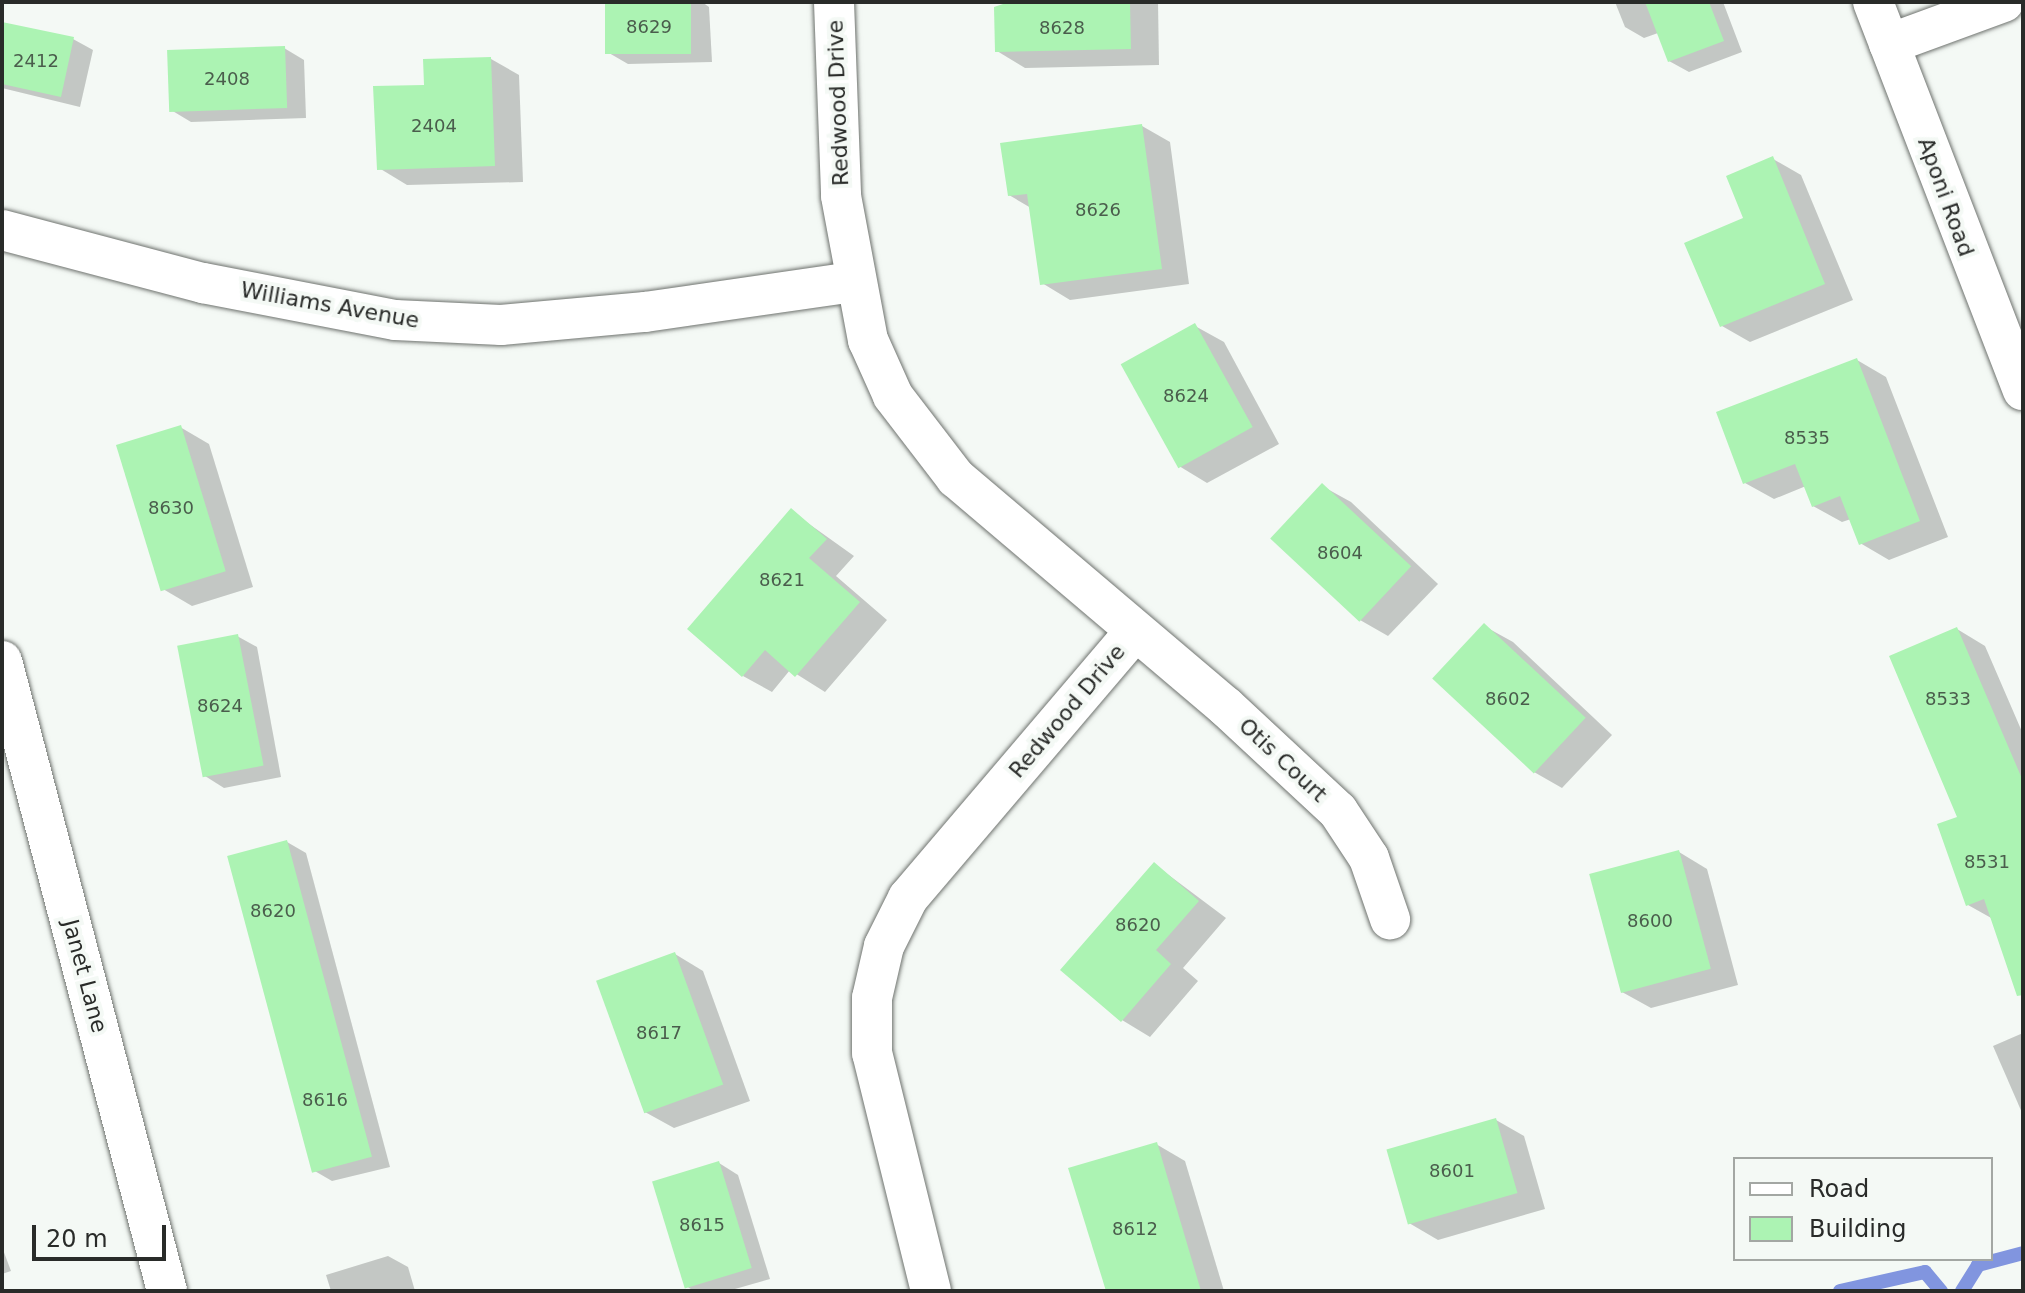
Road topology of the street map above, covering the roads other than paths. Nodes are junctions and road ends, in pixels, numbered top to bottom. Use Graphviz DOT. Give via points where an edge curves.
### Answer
graph roads {
  1 [pos="834,2"];
  2 [pos="1873,2"];
  3 [pos="2004,2"];
  4 [pos="1889,44"];
  5 [pos="2,230"];
  6 [pos="854,282"];
  7 [pos="2023,390"];
  8 [pos="1134,632"];
  9 [pos="2,661"];
  10 [pos="1390,919"];
  11 [pos="167,1291"];
  12 [pos="931,1291"];
  1 -- 6 [label="street, Redwood Drive" via="841,196"];
  2 -- 4 [label="street, Aponi Road"];
  3 -- 4 [label="street"];
  4 -- 7 [label="street, Aponi Road"];
  5 -- 6 [label="street, Williams Avenue" via="203,283 395,320 501,325 645,312"];
  6 -- 8 [label="street, Redwood Drive" via="868,340 893,396 928,447"];
  8 -- 10 [label="street, Otis Court" via="1338,811 1369,858"];
  8 -- 12 [label="street, Redwood Drive" via="908,898 884,946 872,998 872,1053"];
  9 -- 11 [label="street, Janet Lane"];
}
